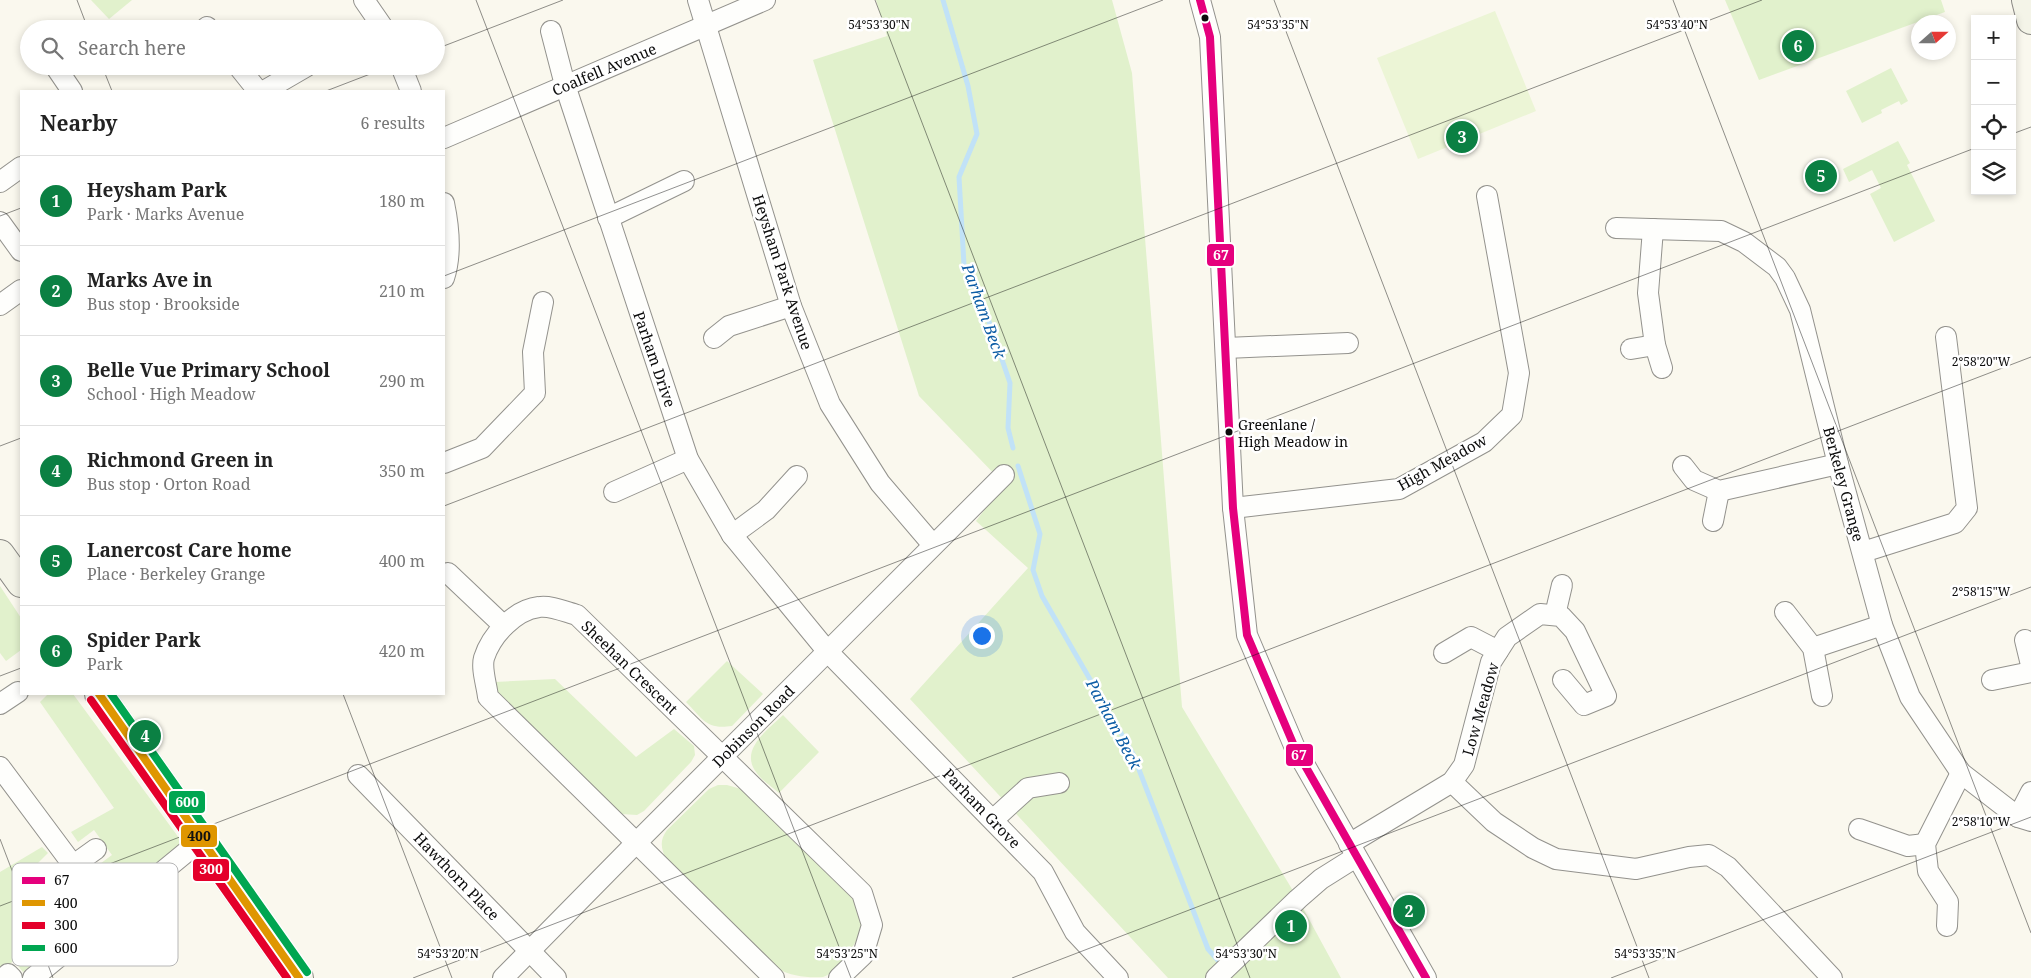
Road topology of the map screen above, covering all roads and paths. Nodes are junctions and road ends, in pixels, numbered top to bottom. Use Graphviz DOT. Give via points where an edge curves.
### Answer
graph roads {
  1 [pos="364,0"];
  2 [pos="698,0"];
  3 [pos="765,0"];
  4 [pos="1200,0"];
  5 [pos="2026,0"];
  6 [pos="375,20"];
  7 [pos="2031,20"];
  8 [pos="705,26"];
  9 [pos="551,31"];
  10 [pos="60,75"];
  11 [pos="245,75"];
  12 [pos="292,75"];
  13 [pos="405,75"];
  14 [pos="565,85"];
  15 [pos="71,90"];
  16 [pos="257,90"];
  17 [pos="266,90"];
  18 [pos="411,90"];
  19 [pos="445,138"];
  20 [pos="20,168"];
  21 [pos="684,181"];
  22 [pos="0,182"];
  23 [pos="1487,196"];
  24 [pos="445,208"];
  25 [pos="608,218"];
  26 [pos="0,222"];
  27 [pos="1616,228"];
  28 [pos="1653,229"];
  29 [pos="20,250"];
  30 [pos="445,271"];
  31 [pos="20,291"];
  32 [pos="543,302"];
  33 [pos="0,305"];
  34 [pos="791,306"];
  35 [pos="714,338"];
  36 [pos="1946,338"];
  37 [pos="1348,343"];
  38 [pos="1655,344"];
  39 [pos="1226,348"];
  40 [pos="1631,349"];
  41 [pos="1662,368"];
  42 [pos="688,459"];
  43 [pos="445,463"];
  44 [pos="1838,464"];
  45 [pos="1683,466"];
  46 [pos="1004,475"];
  47 [pos="796,476"];
  48 [pos="1719,491"];
  49 [pos="614,492"];
  50 [pos="1233,508"];
  51 [pos="1713,521"];
  52 [pos="732,535"];
  53 [pos="933,545"];
  54 [pos="1863,552"];
  55 [pos="0,554"];
  56 [pos="448,573"];
  57 [pos="20,583"];
  58 [pos="1562,585"];
  59 [pos="1785,612"];
  60 [pos="1555,615"];
  61 [pos="1882,625"];
  62 [pos="504,626"];
  63 [pos="2025,640"];
  64 [pos="1813,648"];
  65 [pos="1498,651"];
  66 [pos="828,652"];
  67 [pos="1444,653"];
  68 [pos="2031,665"];
  69 [pos="2031,672"];
  70 [pos="1564,680"];
  71 [pos="1992,680"];
  72 [pos="18,692"];
  73 [pos="100,695"];
  74 [pos="1822,696"];
  75 [pos="0,704"];
  76 [pos="722,757"];
  77 [pos="0,767"];
  78 [pos="1961,772"];
  79 [pos="358,775"];
  80 [pos="1452,782"];
  81 [pos="1059,783"];
  82 [pos="2031,792"];
  83 [pos="994,819"];
  84 [pos="2025,819"];
  85 [pos="1859,829"];
  86 [pos="201,840"];
  87 [pos="635,844"];
  88 [pos="1925,844"];
  89 [pos="96,848"];
  90 [pos="1352,850"];
  91 [pos="72,863"];
  92 [pos="76,863"];
  93 [pos="173,863"];
  94 [pos="1947,926"];
  95 [pos="530,950"];
  96 [pos="47,966"];
  97 [pos="32,978"];
  98 [pos="299,978"];
  99 [pos="503,978"];
  100 [pos="556,978"];
  101 [pos="774,978"];
  102 [pos="839,978"];
  103 [pos="1118,978"];
  104 [pos="1216,978"];
  105 [pos="1426,978"];
  106 [pos="1832,978"];
  1 -- 6 [label="street"];
  2 -- 8 [label="street, Heysham Park Avenue"];
  3 -- 8 [label="street, Coalfell Avenue"];
  4 -- 39 [label="street" via="1210,37"];
  5 -- 7 [label="street"];
  8 -- 14 [label="street, Coalfell Avenue"];
  8 -- 34 [label="street, Heysham Park Avenue"];
  9 -- 14 [label="street, Parham Drive"];
  10 -- 15 [label="street"];
  11 -- 16 [label="street"];
  12 -- 17 [label="street"];
  13 -- 18 [label="street"];
  14 -- 19 [label="street, Coalfell Avenue"];
  14 -- 25 [label="street, Parham Drive"];
  20 -- 22 [label="street"];
  21 -- 25 [label="street"];
  23 -- 50 [label="street, High Meadow" via="1519,373 1512,415 1484,442 1399,489"];
  24 -- 30 [label="street" via="449,245"];
  25 -- 42 [label="street, Parham Drive"];
  26 -- 29 [label="street"];
  27 -- 28 [label="street, Berkeley Grange"];
  28 -- 38 [label="street" via="1648,293"];
  28 -- 44 [label="street, Berkeley Grange" via="1721,231 1744,242 1777,267 1800,310"];
  31 -- 33 [label="street"];
  32 -- 43 [label="street" via="533,352 535,393 482,448"];
  34 -- 35 [label="street" via="729,326"];
  34 -- 53 [label="street, Heysham Park Avenue" via="830,404 880,483"];
  36 -- 54 [label="street" via="1967,508 1955,523"];
  37 -- 39 [label="street"];
  38 -- 40 [label="street"];
  38 -- 41 [label="street"];
  39 -- 50 [label="street"];
  42 -- 49 [label="street"];
  42 -- 52 [label="street, Parham Drive"];
  44 -- 48 [label="street"];
  44 -- 54 [label="street, Berkeley Grange"];
  45 -- 48 [label="street" via="1694,480"];
  46 -- 53 [label="street, Dobinson Road"];
  47 -- 52 [label="street" via="766,510"];
  48 -- 51 [label="street"];
  50 -- 90 [label="street" via="1247,635 1295,748"];
  52 -- 66 [label="street, Parham Drive"];
  53 -- 66 [label="street, Dobinson Road"];
  54 -- 61 [label="street, Berkeley Grange"];
  55 -- 57 [label="street"];
  56 -- 62 [label="street"];
  58 -- 60 [label="street"];
  59 -- 64 [label="street"];
  60 -- 65 [label="street, Low Meadow" via="1540,614 1508,637"];
  60 -- 70 [label="street" via="1561,616 1575,631 1606,696 1584,705"];
  61 -- 64 [label="street"];
  61 -- 78 [label="street, Berkeley Grange" via="1910,697"];
  62 -- 76 [label="street, Sheehan Crescent" via="519,613 540,606 577,615"];
  62 -- 87 [label="street, Sheehan Crescent" via="483,660 488,697"];
  63 -- 68 [label="street"];
  64 -- 74 [label="street"];
  65 -- 67 [label="street" via="1471,637"];
  65 -- 80 [label="street, Low Meadow" via="1491,662 1464,765"];
  66 -- 76 [label="street, Dobinson Road"];
  66 -- 83 [label="street, Parham Grove"];
  69 -- 71 [label="street"];
  72 -- 75 [label="street"];
  73 -- 86 [label="street"];
  76 -- 87 [label="street, Dobinson Road"];
  76 -- 102 [label="street, Sheehan Crescent" via="862,893 872,925 863,954"];
  77 -- 91 [label="street"];
  78 -- 84 [label="street, Berkeley Grange"];
  78 -- 88 [label="street"];
  79 -- 95 [label="street, Hawthorn Place"];
  80 -- 90 [label="street, Low Meadow"];
  80 -- 106 [label="street" via="1494,822 1556,859 1636,869 1709,855 1728,868"];
  81 -- 83 [label="street" via="1028,788"];
  82 -- 84 [label="street"];
  83 -- 103 [label="street, Parham Grove" via="1043,872 1075,932"];
  85 -- 88 [label="street" via="1908,846"];
  86 -- 93 [label="street"];
  86 -- 98 [label="street"];
  87 -- 95 [label="street, Dobinson Road"];
  87 -- 101 [label="street, Sheehan Crescent"];
  88 -- 94 [label="street" via="1928,871 1948,902"];
  89 -- 92 [label="street"];
  90 -- 104 [label="street, Low Meadow"];
  90 -- 105 [label="street"];
  95 -- 99 [label="street, Dobinson Road"];
  95 -- 100 [label="street, Hawthorn Place"];
  96 -- 97 [label="street"];
}
